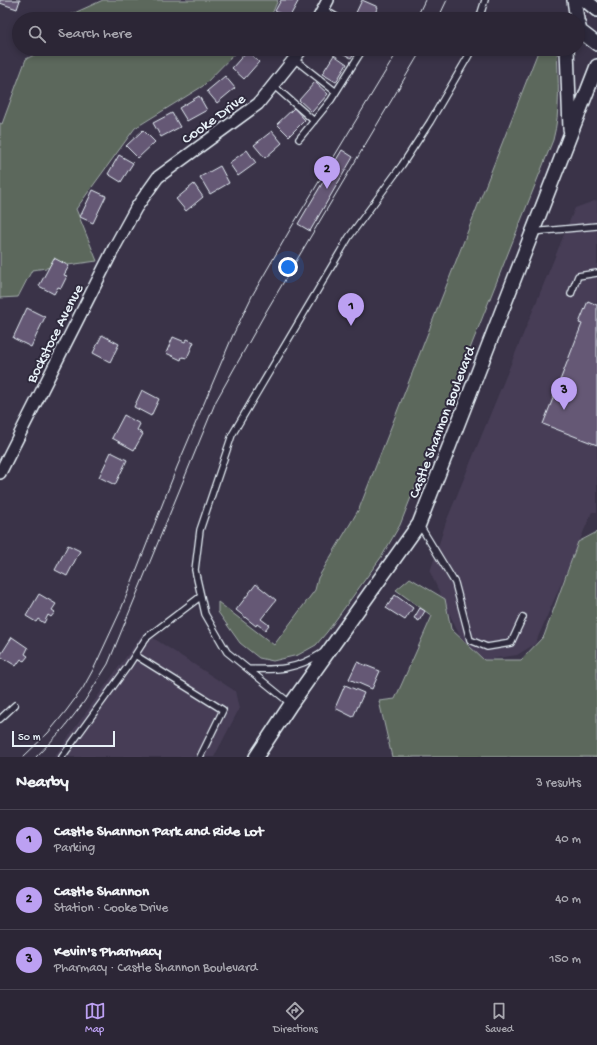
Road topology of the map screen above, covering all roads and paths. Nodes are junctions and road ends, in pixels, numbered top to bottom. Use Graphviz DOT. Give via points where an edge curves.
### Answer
graph roads {
  1 [pos="485,0"];
  2 [pos="568,0"];
  3 [pos="574,0"];
  4 [pos="585,0"];
  5 [pos="597,10"];
  6 [pos="481,12"];
  7 [pos="567,12"];
  8 [pos="576,12"];
  9 [pos="585,34"];
  10 [pos="597,44"];
  11 [pos="296,56"];
  12 [pos="359,56"];
  13 [pos="468,56"];
  14 [pos="566,56"];
  15 [pos="294,59"];
  16 [pos="597,66"];
  17 [pos="273,85"];
  18 [pos="336,92"];
  19 [pos="314,121"];
  20 [pos="570,134"];
  21 [pos="299,139"];
  22 [pos="136,208"];
  23 [pos="597,226"];
  24 [pos="532,232"];
  25 [pos="597,273"];
  26 [pos="571,294"];
  27 [pos="0,473"];
  28 [pos="419,524"];
  29 [pos="200,597"];
  30 [pos="523,617"];
  31 [pos="332,646"];
  32 [pos="135,655"];
  33 [pos="248,669"];
  34 [pos="291,704"];
  35 [pos="15,705"];
  36 [pos="0,719"];
  37 [pos="62,757"];
  38 [pos="200,757"];
  39 [pos="256,757"];
  1 -- 6 [label="lane"];
  2 -- 7 [label="street"];
  3 -- 8 [label="street"];
  4 -- 5 [label="street"];
  9 -- 10 [label="street"];
  11 -- 15 [label="street, Cooke Drive"];
  12 -- 18 [label="lane"];
  13 -- 29 [label="lane" via="402,165 349,237 232,435 200,530 195,570"];
  14 -- 20 [label="street"];
  15 -- 17 [label="street, Cooke Drive"];
  15 -- 18 [label="lane"];
  16 -- 20 [label="street, Castle Shannon Boulevard"];
  17 -- 19 [label="lane"];
  17 -- 22 [label="street, Cooke Drive" via="258,104 158,177"];
  18 -- 19 [label="lane"];
  19 -- 21 [label="lane"];
  20 -- 24 [label="street, Castle Shannon Boulevard"];
  22 -- 27 [label="street, Bockstoce Avenue"];
  23 -- 24 [label="lane"];
  24 -- 28 [label="street, Castle Shannon Boulevard"];
  25 -- 26 [label="lane" via="578,276"];
  28 -- 30 [label="lane" via="455,583 470,640 487,647 511,642"];
  28 -- 31 [label="street, Castle Shannon Boulevard"];
  29 -- 32 [label="lane" via="146,638"];
  29 -- 33 [label="lane" via="205,614 227,652"];
  31 -- 33 [label="lane" via="313,659 295,666 278,670"];
  31 -- 34 [label="street, Castle Shannon Boulevard"];
  32 -- 37 [label="lane"];
  32 -- 38 [label="lane" via="223,710"];
  33 -- 34 [label="lane"];
  34 -- 39 [label="street, Castle Shannon Boulevard"];
  35 -- 36 [label="lane"];
}
